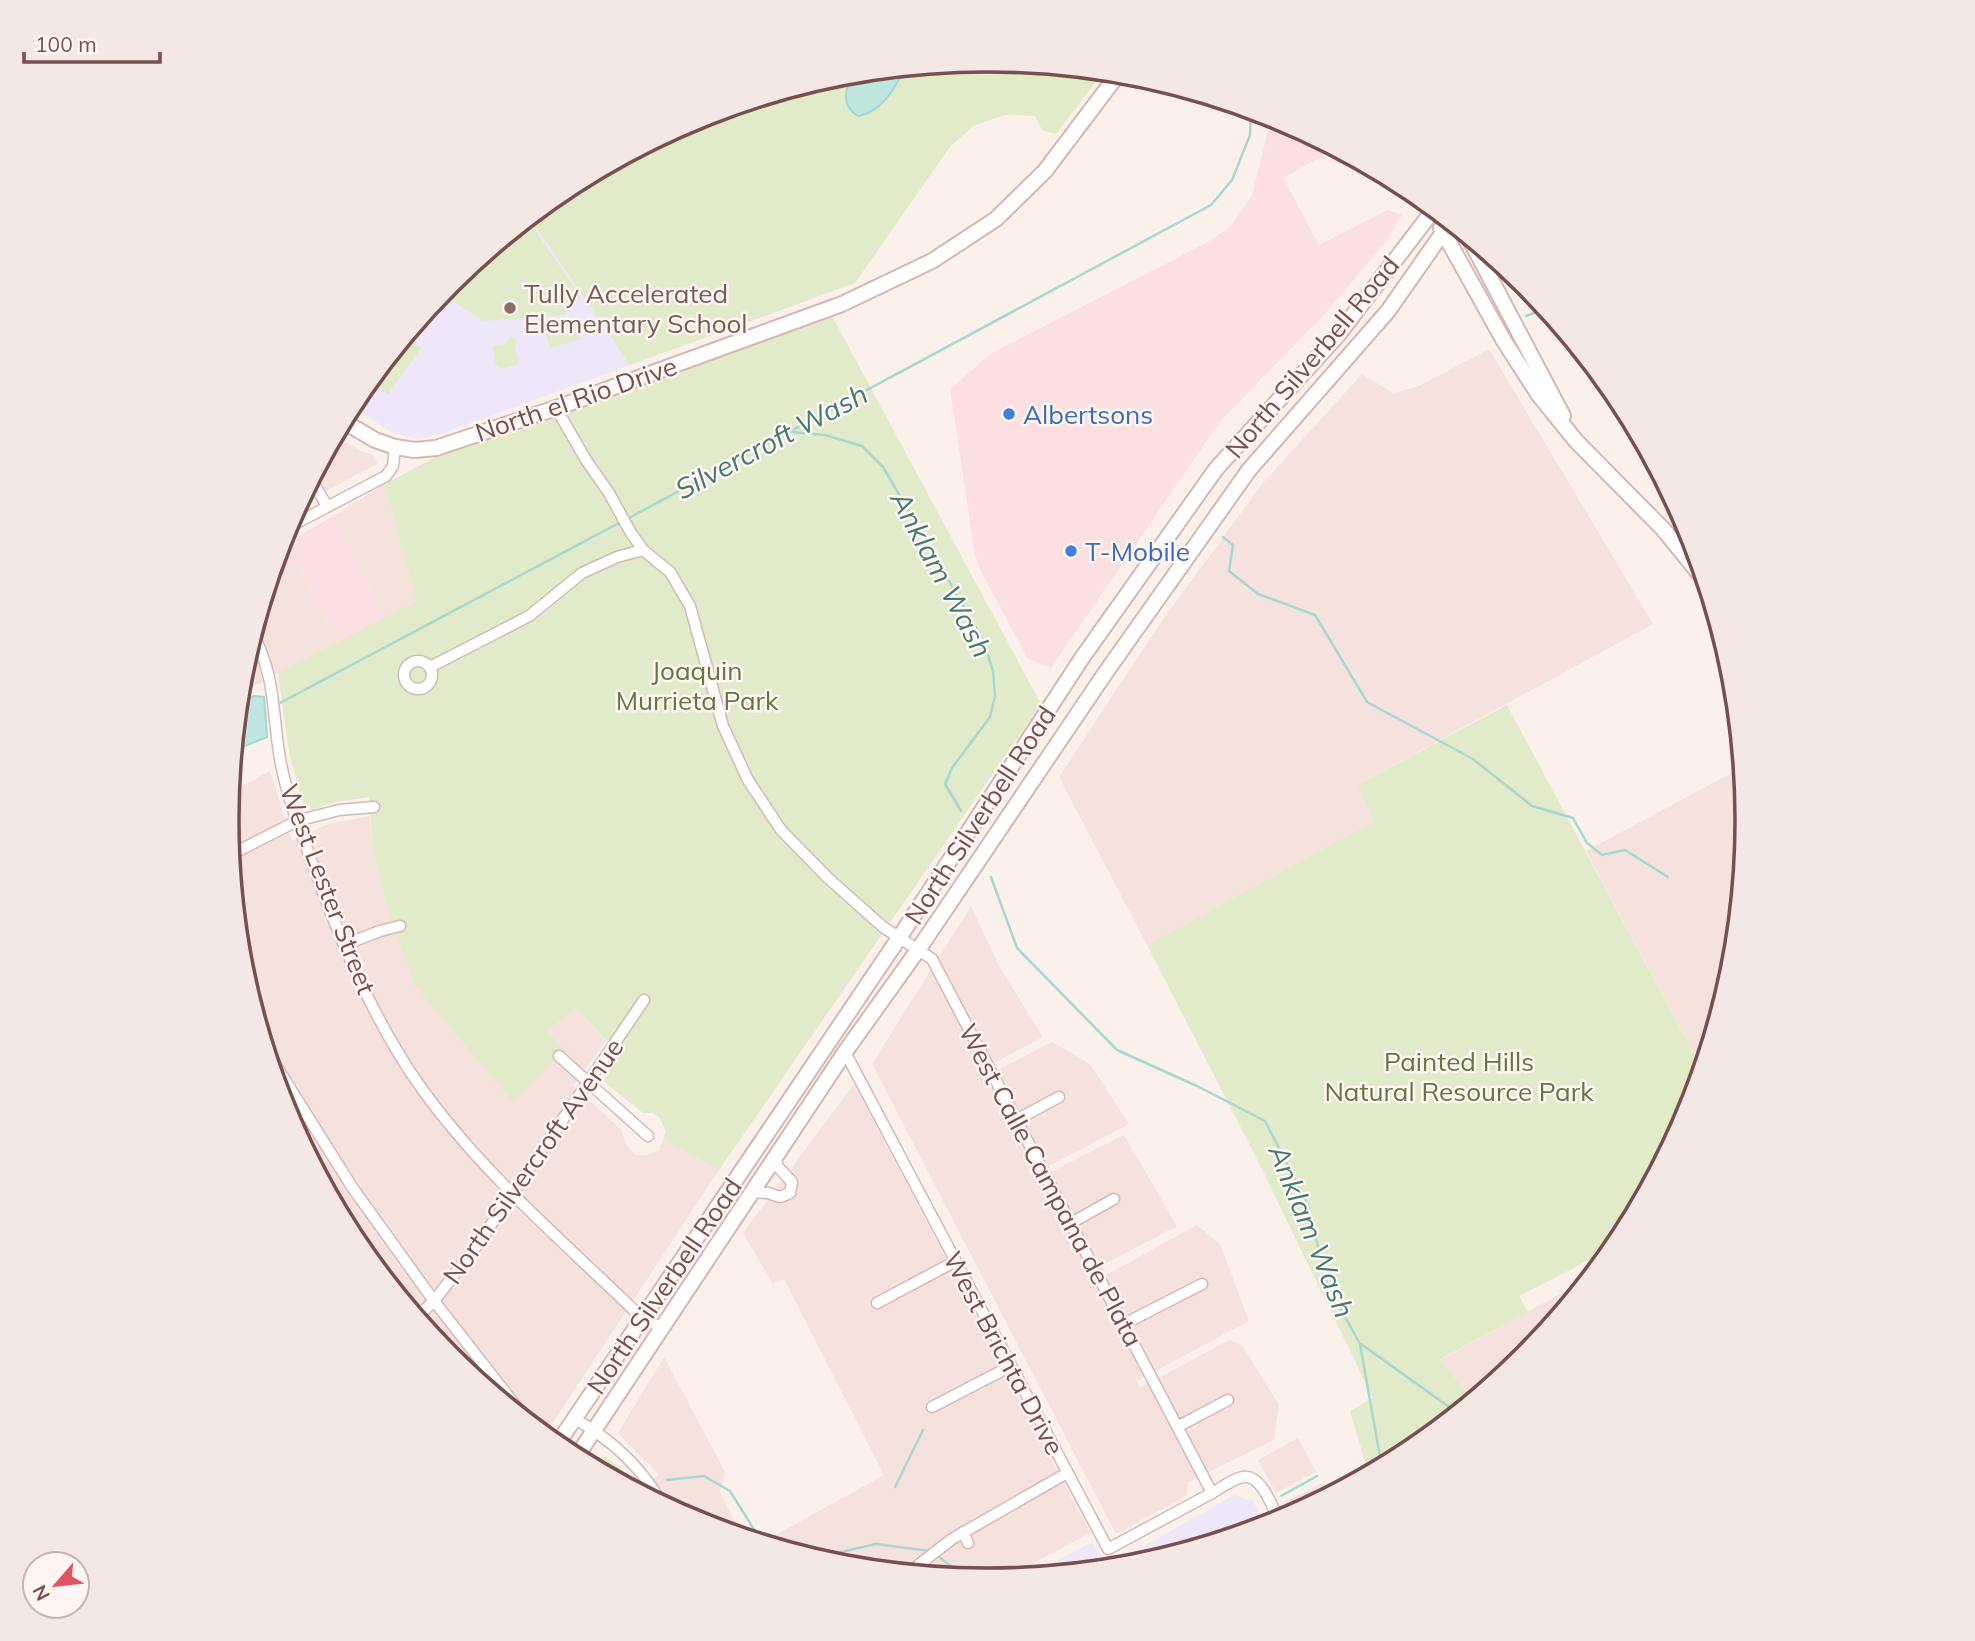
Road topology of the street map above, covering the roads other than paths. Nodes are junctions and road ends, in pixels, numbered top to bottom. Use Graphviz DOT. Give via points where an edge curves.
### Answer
graph roads {
  1 [pos="1111,82"];
  2 [pos="1427,214"];
  3 [pos="1446,228"];
  4 [pos="1449,231"];
  5 [pos="1479,256"];
  6 [pos="556,408"];
  7 [pos="352,426"];
  8 [pos="1576,441"];
  9 [pos="395,447"];
  10 [pos="316,488"];
  11 [pos="327,506"];
  12 [pos="302,519"];
  13 [pos="643,550"];
  14 [pos="1690,562"];
  15 [pos="259,647"];
  16 [pos="430,667"];
  17 [pos="374,807"];
  18 [pos="297,821"];
  19 [pos="240,850"];
  20 [pos="400,926"];
  21 [pos="899,937"];
  22 [pos="344,945"];
  23 [pos="918,950"];
  24 [pos="645,1000"];
  25 [pos="830,1040"];
  26 [pos="845,1052"];
  27 [pos="559,1056"];
  28 [pos="286,1083"];
  29 [pos="589,1084"];
  30 [pos="1059,1097"];
  31 [pos="1016,1120"];
  32 [pos="648,1136"];
  33 [pos="775,1156"];
  34 [pos="751,1192"];
  35 [pos="514,1194"];
  36 [pos="1114,1199"];
  37 [pos="1071,1223"];
  38 [pos="956,1261"];
  39 [pos="1202,1284"];
  40 [pos="434,1301"];
  41 [pos="877,1303"];
  42 [pos="423,1311"];
  43 [pos="641,1317"];
  44 [pos="1125,1324"];
  45 [pos="662,1328"];
  46 [pos="1011,1366"];
  47 [pos="505,1393"];
  48 [pos="1228,1400"];
  49 [pos="932,1407"];
  50 [pos="575,1419"];
  51 [pos="1179,1426"];
  52 [pos="594,1430"];
  53 [pos="563,1436"];
  54 [pos="582,1449"];
  55 [pos="1068,1473"];
  56 [pos="656,1492"];
  57 [pos="1212,1493"];
  58 [pos="1274,1512"];
  59 [pos="963,1532"];
  60 [pos="968,1543"];
  61 [pos="918,1566"];
  1 -- 6 [label="main road, North el Rio Drive" via="1045,171 996,219 932,261 842,304"];
  2 -- 21 [label="main road, North Silverbell Road" via="1338,335 1216,468 1082,659"];
  3 -- 23 [label="main road, North Silverbell Road" via="1388,311 1252,464"];
  4 -- 8 [label="main road" via="1516,360"];
  5 -- 8 [label="main road"];
  6 -- 9 [label="main road, North el Rio Drive" via="436,448"];
  6 -- 13 [label="street, West Calle Campana de Plata"];
  7 -- 9 [label="main road"];
  8 -- 14 [label="main road"];
  9 -- 11 [label="street" via="393,466 386,476"];
  10 -- 11 [label="street"];
  11 -- 12 [label="street"];
  13 -- 16 [label="street" via="582,573 528,616"];
  13 -- 21 [label="street, West Calle Campana de Plata" via="670,572 690,606 723,726 748,780 781,830 828,878"];
  15 -- 18 [label="street, West Lester Street" via="272,681 279,753"];
  17 -- 18 [label="street"];
  18 -- 19 [label="street"];
  18 -- 22 [label="street, West Lester Street"];
  20 -- 22 [label="street"];
  21 -- 23 [label="street, West Calle Campana de Plata"];
  21 -- 25 [label="main road, North Silverbell Road"];
  22 -- 35 [label="street, West Lester Street" via="415,1079 479,1160"];
  23 -- 26 [label="main road, North Silverbell Road"];
  23 -- 31 [label="street, West Calle Campana de Plata" via="932,959"];
  24 -- 29 [label="street, North Silvercroft Avenue"];
  25 -- 26 [label="main road"];
  25 -- 43 [label="main road, North Silverbell Road"];
  26 -- 33 [label="main road, North Silverbell Road"];
  26 -- 38 [label="street, West Brichta Drive"];
  27 -- 29 [label="street"];
  28 -- 40 [label="street" via="352,1187"];
  29 -- 32 [label="street"];
  29 -- 35 [label="street, North Silvercroft Avenue"];
  30 -- 31 [label="street"];
  31 -- 37 [label="street, West Calle Campana de Plata"];
  33 -- 34 [label="main road, North Silverbell Road"];
  33 -- 34 [label="street, North Silverbell Road" via="778,1167 792,1182 790,1193 780,1197"];
  34 -- 45 [label="main road, North Silverbell Road"];
  35 -- 40 [label="street, North Silvercroft Avenue"];
  35 -- 43 [label="street, West Lester Street"];
  36 -- 37 [label="street"];
  37 -- 44 [label="street, West Calle Campana de Plata"];
  38 -- 41 [label="street"];
  38 -- 46 [label="street, West Brichta Drive"];
  39 -- 44 [label="street"];
  40 -- 42 [label="street, North Silvercroft Avenue"];
  40 -- 47 [label="street"];
  43 -- 45 [label="street, West Lester Street"];
  43 -- 50 [label="main road, North Silverbell Road"];
  44 -- 51 [label="street, West Calle Campana de Plata"];
  45 -- 52 [label="main road, North Silverbell Road"];
  46 -- 49 [label="street"];
  46 -- 55 [label="street, West Brichta Drive"];
  48 -- 51 [label="street"];
  50 -- 52 [label="street"];
  50 -- 53 [label="main road, North Silverbell Road"];
  51 -- 57 [label="street, West Calle Campana de Plata"];
  52 -- 54 [label="main road, North Silverbell Road"];
  52 -- 56 [label="street" via="633,1461"];
  55 -- 57 [label="street, West Brichta Drive" via="1108,1549"];
  55 -- 59 [label="street"];
  57 -- 58 [label="street" via="1244,1477 1252,1478"];
  59 -- 60 [label="street"];
  59 -- 61 [label="street"];
}
